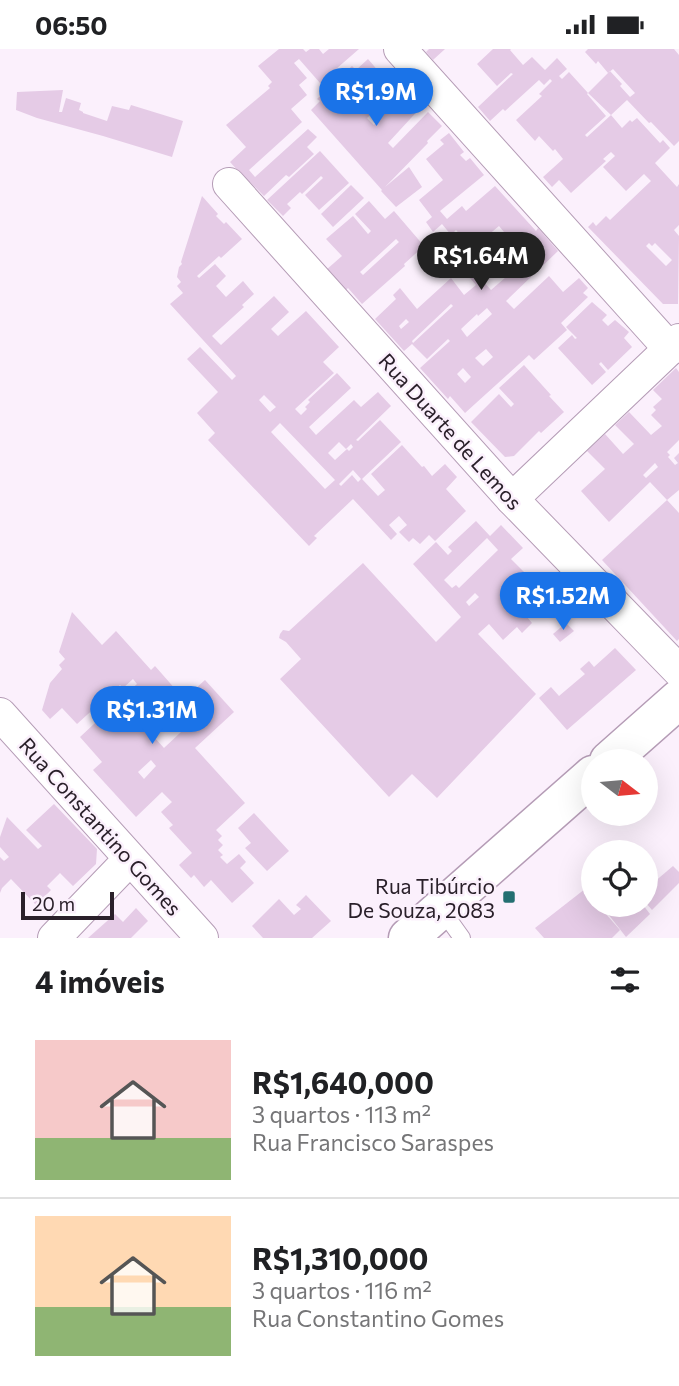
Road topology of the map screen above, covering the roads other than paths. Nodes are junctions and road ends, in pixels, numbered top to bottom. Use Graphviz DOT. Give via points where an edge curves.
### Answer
graph roads {
  1 [pos="400,49"];
  2 [pos="229,184"];
  3 [pos="674,345"];
  4 [pos="512,499"];
  5 [pos="679,671"];
  6 [pos="679,699"];
  7 [pos="0,713"];
  8 [pos="623,749"];
  9 [pos="581,788"];
  10 [pos="131,859"];
  11 [pos="452,924"];
  12 [pos="54,938"];
  13 [pos="202,938"];
  14 [pos="408,938"];
  1 -- 3 [label="street"];
  2 -- 4 [label="street, Rua Duarte de Lemos"];
  3 -- 4 [label="street"];
  4 -- 5 [label="street, Rua Duarte de Lemos"];
  6 -- 8 [label="main road"];
  7 -- 10 [label="street, Rua Constantino Gomes"];
  9 -- 11 [label="main road"];
  10 -- 12 [label="street"];
  10 -- 13 [label="street, Rua Constantino Gomes"];
  11 -- 14 [label="main road"];
}
